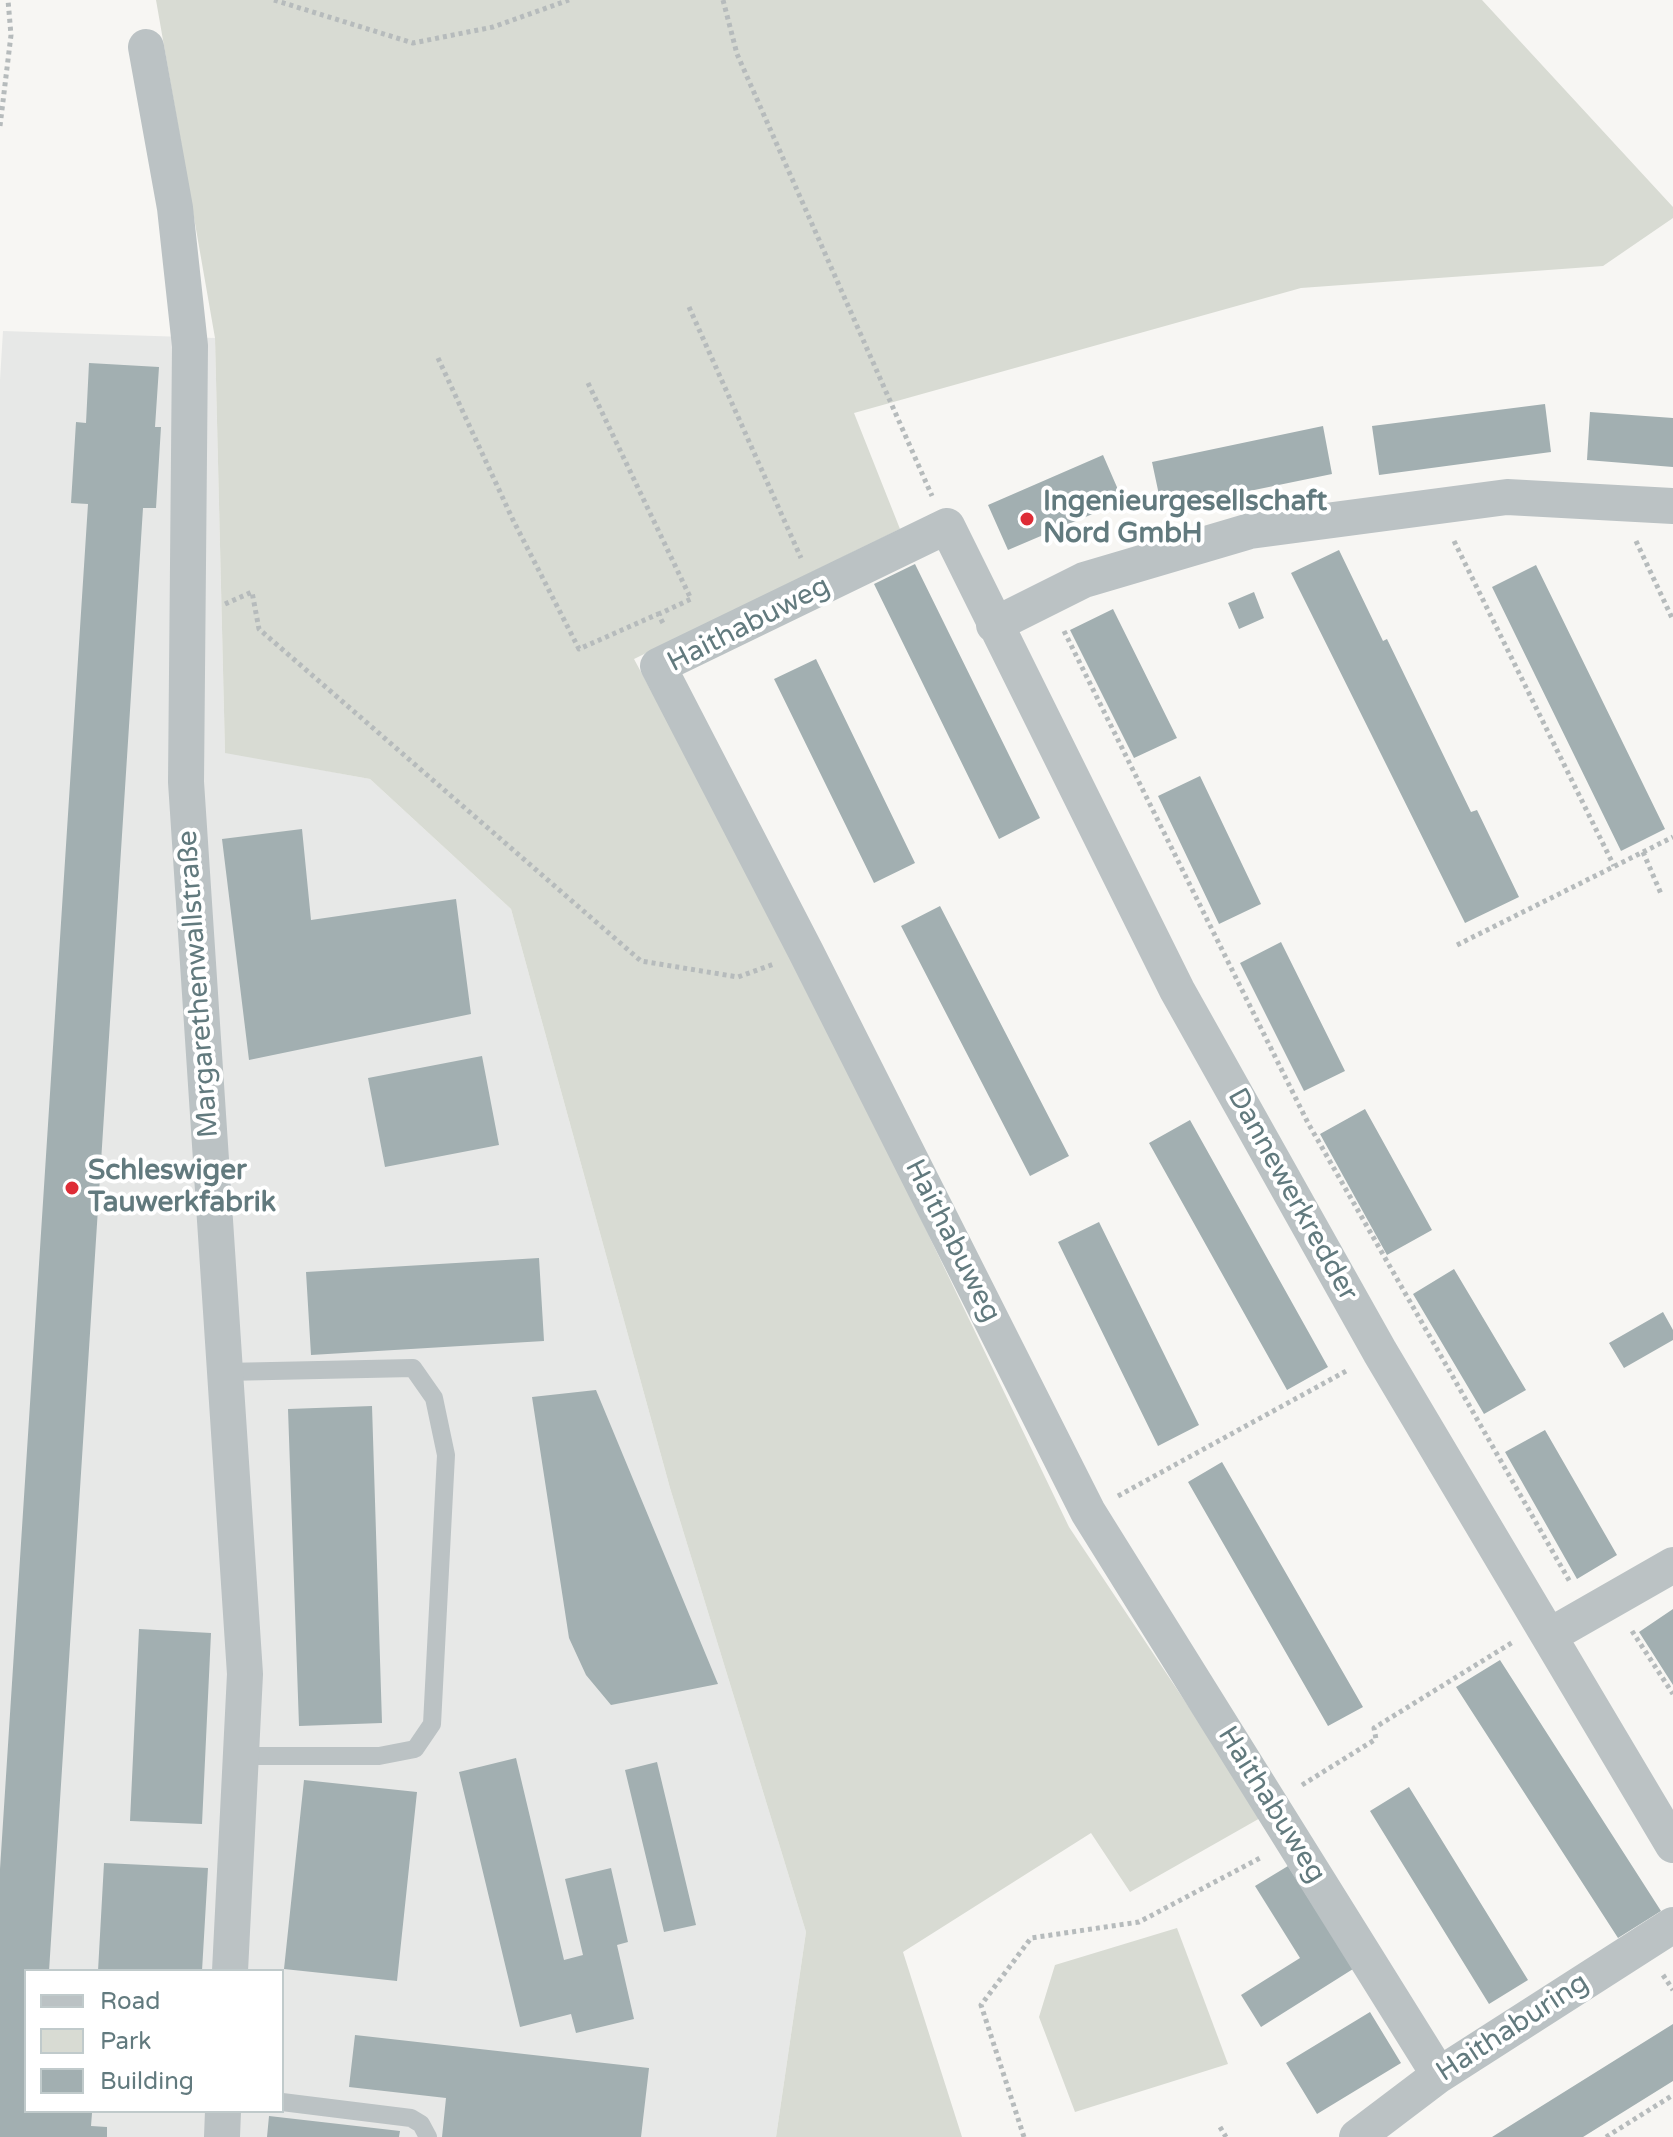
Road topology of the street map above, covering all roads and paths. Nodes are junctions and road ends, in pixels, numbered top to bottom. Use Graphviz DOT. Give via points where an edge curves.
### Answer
graph roads {
  1 [pos="8,0"];
  2 [pos="274,0"];
  3 [pos="569,0"];
  4 [pos="723,0"];
  5 [pos="146,47"];
  6 [pos="0,126"];
  7 [pos="689,307"];
  8 [pos="438,358"];
  9 [pos="588,383"];
  10 [pos="1618,503"];
  11 [pos="1673,506"];
  12 [pos="1437,507"];
  13 [pos="947,526"];
  14 [pos="816,591"];
  15 [pos="1047,598"];
  16 [pos="658,614"];
  17 [pos="1673,620"];
  18 [pos="187,621"];
  19 [pos="994,625"];
  20 [pos="679,656"];
  21 [pos="1673,837"];
  22 [pos="1643,852"];
  23 [pos="1614,866"];
  24 [pos="1662,896"];
  25 [pos="1457,945"];
  26 [pos="806,952"];
  27 [pos="1380,1352"];
  28 [pos="225,1372"];
  29 [pos="1088,1512"];
  30 [pos="1673,1565"];
  31 [pos="1574,1589"];
  32 [pos="1626,1620"];
  33 [pos="1546,1630"];
  34 [pos="1673,1694"];
  35 [pos="241,1756"];
  36 [pos="1270,1804"];
  37 [pos="1294,1841"];
  38 [pos="1673,1845"];
  39 [pos="1673,1925"];
  40 [pos="230,1969"];
  41 [pos="1439,2075"];
  42 [pos="1673,2095"];
  43 [pos="284,2102"];
  44 [pos="223,2113"];
  45 [pos="1220,2127"];
  46 [pos="222,2137"];
  47 [pos="428,2137"];
  48 [pos="1024,2137"];
  49 [pos="1226,2137"];
  50 [pos="1357,2137"];
  51 [pos="1606,2137"];
  1 -- 6 [label="path" via="11,35"];
  2 -- 3 [label="path" via="413,43 493,27"];
  4 -- 13 [label="path" via="737,54"];
  5 -- 18 [label="street, Margarethenwallstraße" via="175,208 190,346"];
  7 -- 14 [label="path"];
  8 -- 16 [label="path" via="579,649"];
  9 -- 16 [label="path" via="691,599"];
  10 -- 11 [label="street"];
  10 -- 12 [label="street" via="1507,497"];
  10 -- 17 [label="path"];
  12 -- 15 [label="street" via="1250,531 1084,580"];
  12 -- 23 [label="path"];
  13 -- 14 [label="street, Haithabuweg"];
  13 -- 19 [label="street, Dannewerkredder"];
  14 -- 20 [label="street, Haithabuweg"];
  15 -- 19 [label="street"];
  15 -- 31 [label="path" via="1308,1123"];
  16 -- 20 [label="path"];
  18 -- 26 [label="path" via="252,592 259,629 641,961 738,977"];
  18 -- 28 [label="street, Margarethenwallstraße" via="186,782"];
  19 -- 27 [label="street, Dannewerkredder" via="1177,990"];
  20 -- 26 [label="street, Haithabuweg" via="658,666"];
  21 -- 22 [label="path"];
  22 -- 23 [label="path"];
  22 -- 24 [label="path"];
  23 -- 25 [label="path"];
  26 -- 29 [label="street, Haithabuweg"];
  27 -- 29 [label="path"];
  27 -- 33 [label="street, Dannewerkredder"];
  28 -- 35 [label="street, Margarethenwallstraße" via="245,1674"];
  28 -- 35 [label="lane" via="413,1368 434,1398 446,1455 432,1724 415,1749 379,1756"];
  29 -- 36 [label="street, Haithabuweg"];
  30 -- 33 [label="street"];
  32 -- 34 [label="path"];
  33 -- 36 [label="path" via="1374,1728 1376,1739"];
  33 -- 38 [label="street, Dannewerkredder"];
  35 -- 40 [label="street, Margarethenwallstraße"];
  36 -- 37 [label="street, Haithabuweg"];
  37 -- 41 [label="street, Haithabuweg"];
  37 -- 48 [label="path" via="1139,1922 1031,1938 981,2005"];
  39 -- 41 [label="street, Haithaburing"];
  41 -- 50 [label="street, Haithaburing"];
  42 -- 51 [label="path"];
  43 -- 47 [label="lane" via="411,2118"];
  44 -- 46 [label="street"];
  45 -- 49 [label="path"];
}
